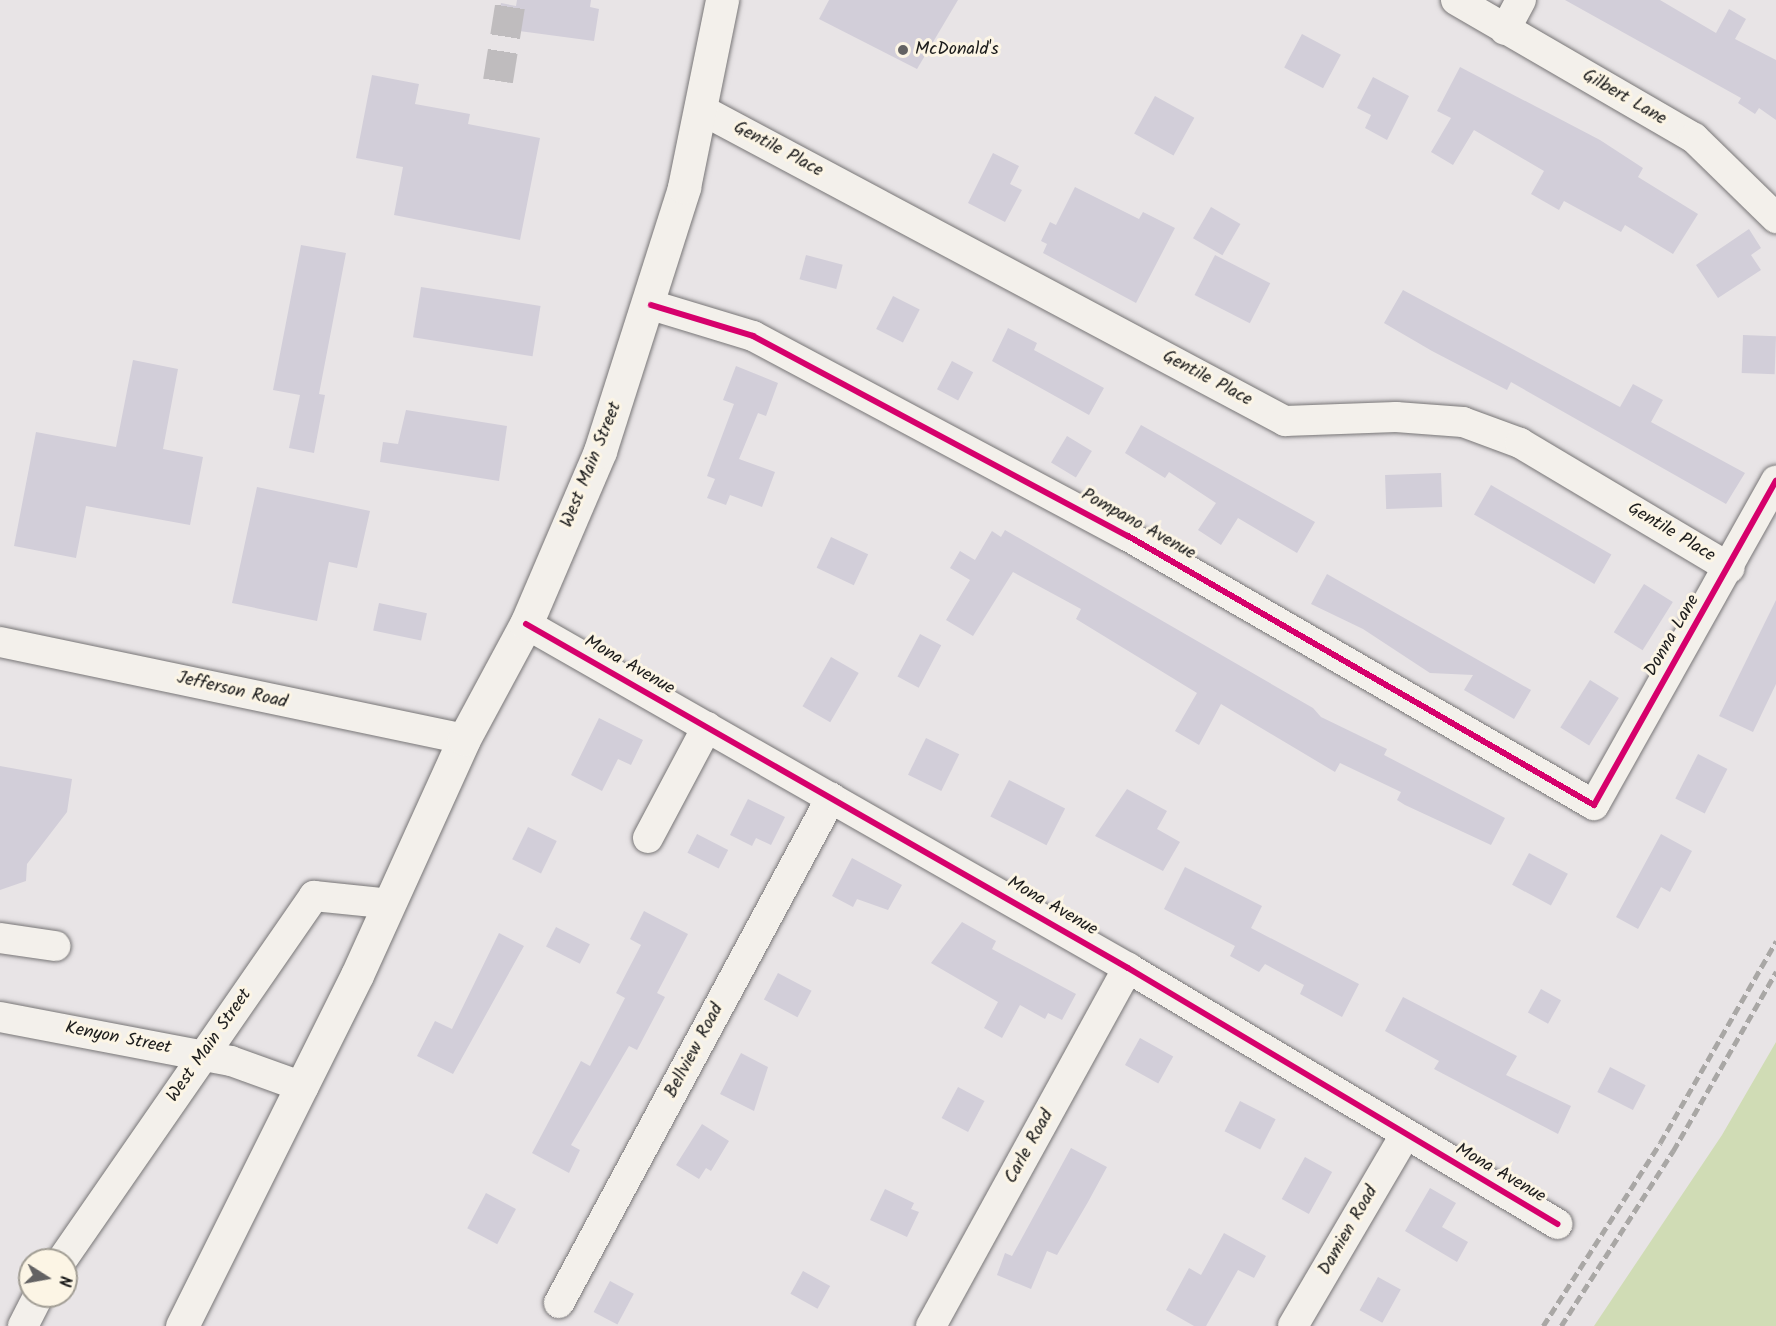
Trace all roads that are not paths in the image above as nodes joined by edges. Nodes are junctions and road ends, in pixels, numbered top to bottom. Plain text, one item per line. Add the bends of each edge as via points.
1 (722, 0) edge
2 (1456, 0) edge
3 (1521, 0) edge
4 (1505, 30) junction
5 (702, 110) junction
6 (1776, 218) edge
7 (651, 305) junction
8 (1776, 481) edge
9 (1730, 568) junction
10 (526, 624) junction
11 (0, 642) edge
12 (707, 727) junction
13 (464, 739) junction
14 (831, 798) junction
15 (1594, 805) joint
16 (648, 838) dead end
17 (391, 904) junction
18 (0, 938) edge
19 (55, 946) dead end
20 (1128, 968) junction
21 (0, 1017) edge
22 (202, 1055) junction
23 (303, 1087) junction
24 (1404, 1137) junction
25 (1557, 1224) dead end
26 (70, 1248) edge
27 (559, 1303) dead end
28 (32, 1308) edge
29 (23, 1326) edge
30 (182, 1326) edge
31 (931, 1326) edge
32 (1293, 1326) edge

1 - 5 main road, West Main Street
2 - 4 street, Gilbert Lane
3 - 4 street
4 - 6 street, Gilbert Lane via 1694,138
5 - 7 main road, West Main Street
5 - 9 street, Gentile Place via 1285,421 1396,417 1463,422 1520,443
7 - 10 main road, West Main Street via 600,451
7 - 15 street, Pompano Avenue via 753,336 1128,536
8 - 9 street, Donna Lane
9 - 15 street, Donna Lane
10 - 12 street, Mona Avenue
10 - 13 main road, West Main Street
11 - 13 street, Jefferson Road
12 - 14 street, Mona Avenue
12 - 16 street
13 - 17 main road, West Main Street
14 - 20 street, Mona Avenue
14 - 27 street, Bellview Road
17 - 22 street, West Main Street via 314,896
17 - 23 main road, West Main Street
18 - 19 street
20 - 24 street, Mona Avenue
20 - 31 street, Carle Road
21 - 22 street, Kenyon Street
22 - 23 street, Kenyon Street
22 - 26 street, West Main Street
23 - 30 main road, West Main Street
24 - 25 street, Mona Avenue
24 - 32 street, Damien Road
28 - 29 street

